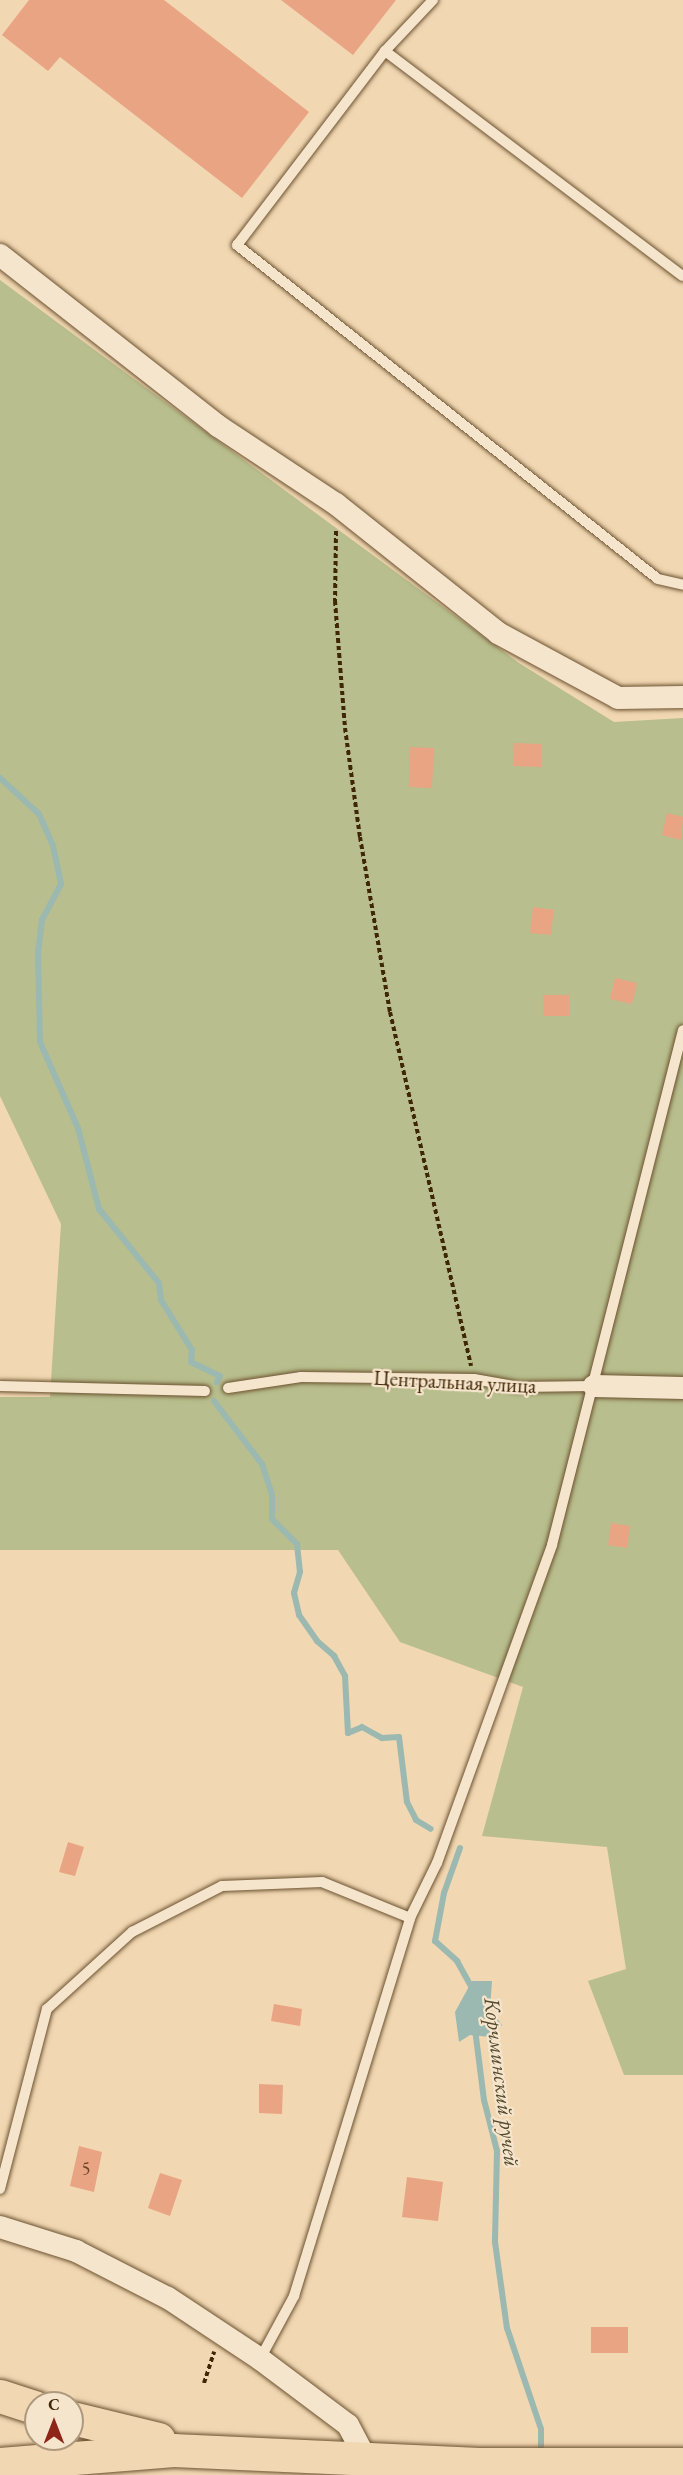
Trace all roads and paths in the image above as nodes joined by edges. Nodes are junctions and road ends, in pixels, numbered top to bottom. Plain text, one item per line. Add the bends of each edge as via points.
1 (433, 0) edge
2 (386, 51) junction
3 (0, 255) edge
4 (683, 276) edge
5 (336, 504) junction
6 (683, 585) edge
7 (683, 697) edge
8 (683, 1030) edge
9 (474, 1379) junction
10 (0, 1386) edge
11 (594, 1386) junction
12 (228, 1388) dead end
13 (683, 1388) edge
14 (205, 1391) dead end
15 (410, 1918) junction
16 (0, 2189) edge
17 (0, 2227) edge
18 (220, 2332) junction
19 (261, 2358) junction
20 (204, 2382) dead end
21 (0, 2396) edge
22 (24, 2404) edge
23 (84, 2421) edge
24 (227, 2451) junction
25 (366, 2459) junction
26 (0, 2464) edge
27 (683, 2464) edge

1 - 2 lane
2 - 4 lane
2 - 6 lane via 237,245 658,579
3 - 5 street via 218,426
5 - 7 street via 498,633 618,698
5 - 9 path via 335,601 345,728 360,837 390,1012
8 - 11 lane
9 - 11 lane, Центральная улица via 519,1387
9 - 12 lane, Центральная улица via 301,1377
10 - 14 lane
11 - 13 street, Центральная улица
11 - 15 lane via 552,1545 437,1863
15 - 16 lane via 322,1881 222,1886 132,1932 47,2009
15 - 19 lane via 294,2296
17 - 18 street via 76,2251 168,2298
18 - 19 street
18 - 20 path
19 - 25 street via 348,2425
21 - 22 main road
23 - 24 main road
24 - 25 main road
24 - 26 main road via 120,2452
25 - 27 main road

